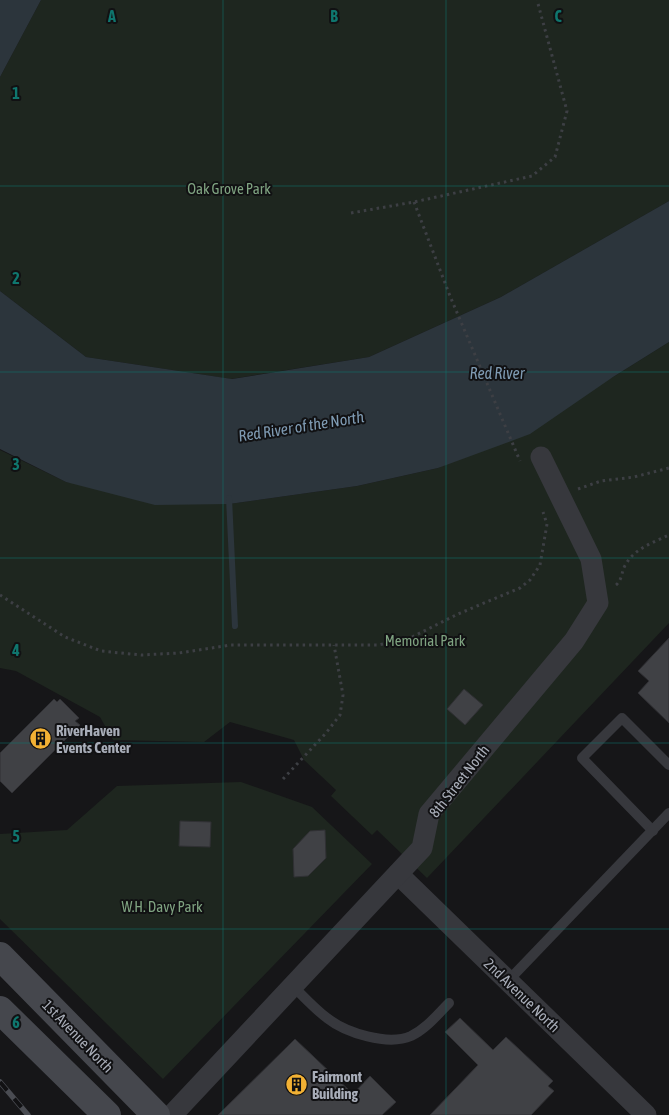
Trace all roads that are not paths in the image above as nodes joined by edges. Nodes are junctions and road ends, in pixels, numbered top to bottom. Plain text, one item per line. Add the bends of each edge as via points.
1 (541, 457) dead end
2 (669, 765) edge
3 (669, 814) edge
4 (652, 831) junction
5 (398, 874) junction
6 (0, 956) edge
7 (508, 981) junction
8 (293, 986) junction
9 (448, 1003) dead end
10 (4, 1015) edge
11 (108, 1115) edge
12 (156, 1115) edge
13 (172, 1115) edge
14 (646, 1115) edge

1 - 5 street, 8th Street North via 591,559 598,603 574,641 429,814 422,848
2 - 4 lane via 622,718 582,758
3 - 4 lane
4 - 7 lane
5 - 7 street, 2nd Avenue North
5 - 8 street, 8th Street North
6 - 12 main road, 1st Avenue North
7 - 14 street, 2nd Avenue North
8 - 9 lane via 328,1019 357,1034 386,1040 410,1036 431,1022
8 - 13 street, 8th Street North
10 - 11 main road

